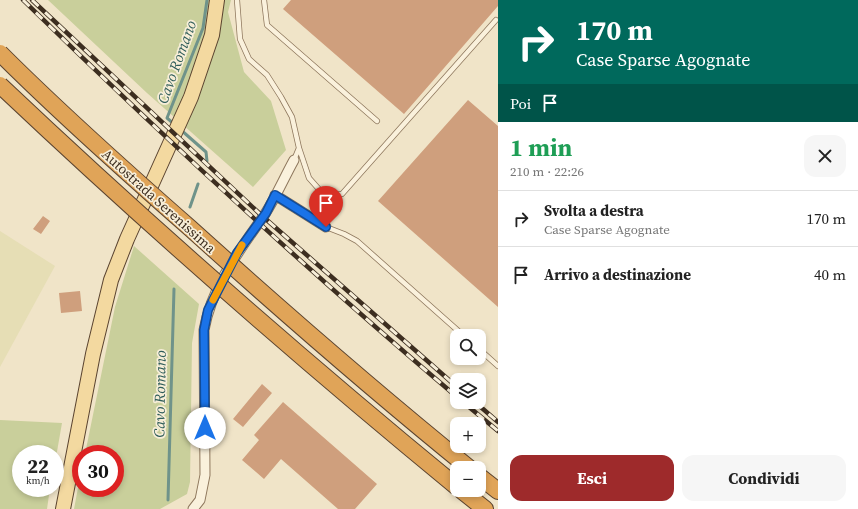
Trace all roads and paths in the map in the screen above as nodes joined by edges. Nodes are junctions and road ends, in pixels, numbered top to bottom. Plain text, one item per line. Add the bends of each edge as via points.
1 (217, 0) edge
2 (237, 0) edge
3 (264, 0) edge
4 (496, 20) dead end
5 (0, 54) edge
6 (0, 84) edge
7 (377, 121) dead end
8 (299, 148) junction
9 (294, 160) joint
10 (275, 195) junction
11 (326, 227) joint
12 (456, 329) edge
13 (486, 355) edge
14 (498, 366) edge
15 (460, 461) edge
16 (450, 481) edge
17 (486, 482) edge
18 (498, 491) edge
19 (469, 497) edge
20 (63, 509) edge
21 (193, 509) edge
22 (484, 509) edge

1 - 20 main road via 212,36 203,64 178,128 111,280 93,354
2 - 8 lane via 240,39 249,58 267,75 285,103 292,117
3 - 7 lane via 267,25
4 - 8 lane via 342,194 325,196 309,178
5 - 15 highway, Autostrada Serenissima, bridge via 128,174 255,287
6 - 16 highway, Autostrada Serenissima, bridge via 245,309
8 - 9 lane
9 - 10 street
10 - 11 street
10 - 21 street via 266,213 237,253 208,310 204,330 205,474 200,500
11 - 12 lane via 357,241
13 - 14 lane
17 - 18 highway
19 - 22 highway

